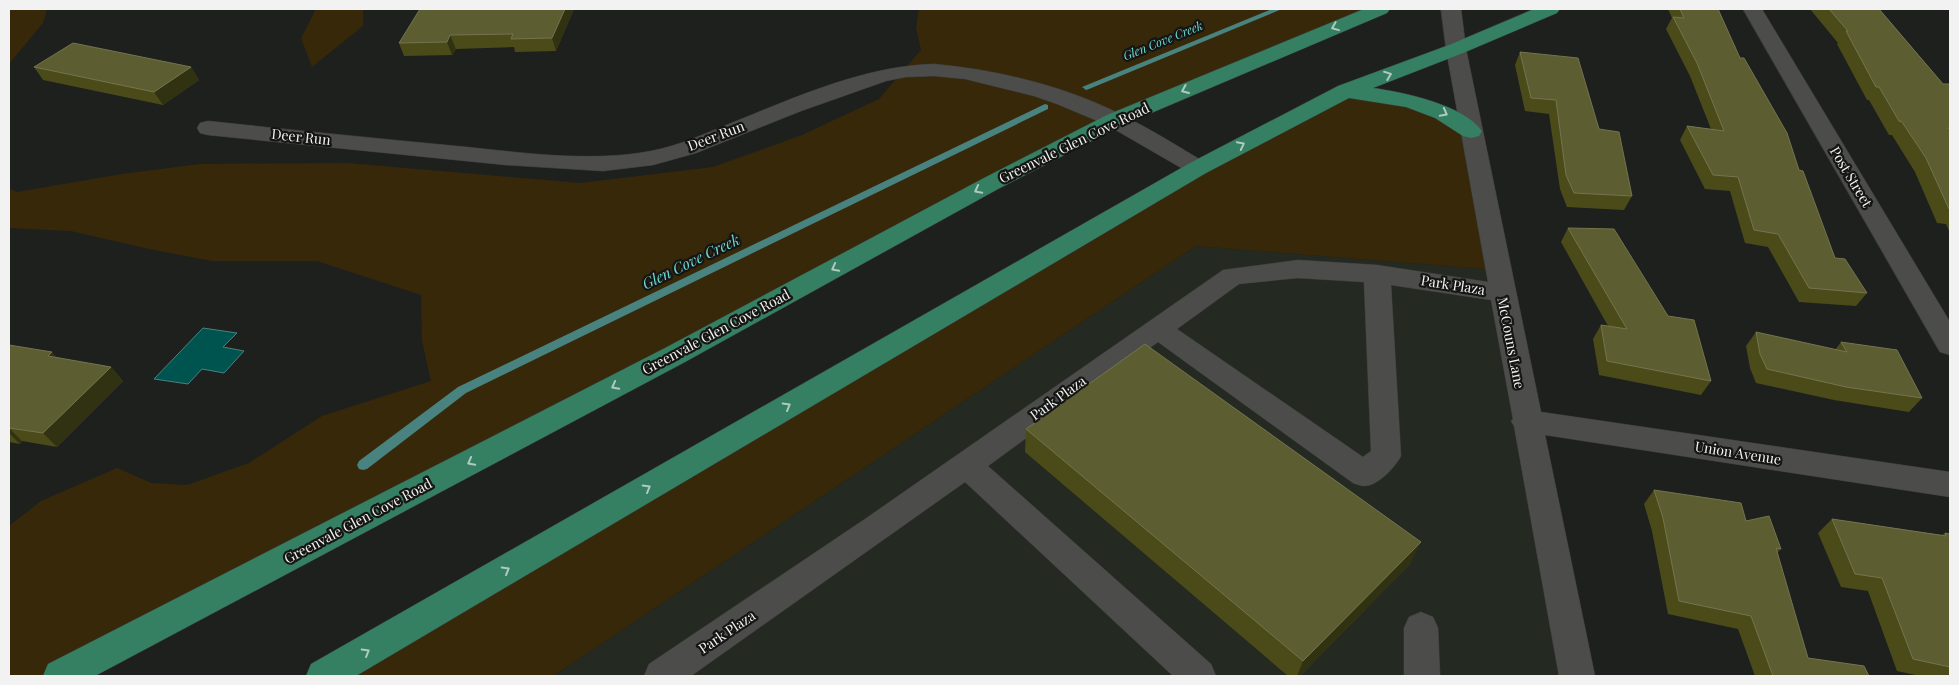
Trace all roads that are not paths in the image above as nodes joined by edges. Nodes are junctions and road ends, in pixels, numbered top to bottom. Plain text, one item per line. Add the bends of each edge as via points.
1 (1380, 9) edge
2 (1451, 9) edge
3 (1550, 9) edge
4 (1752, 9) edge
5 (1456, 49) junction
6 (1346, 91) junction
7 (1115, 120) junction
8 (208, 128) dead end
9 (1471, 131) junction
10 (1198, 168) junction
11 (1377, 274) junction
12 (1502, 293) junction
13 (1157, 328) junction
14 (1950, 345) edge
15 (1526, 421) junction
16 (966, 464) junction
17 (1950, 485) edge
18 (1421, 628) dead end
19 (1184, 672) edge
20 (61, 676) edge
21 (324, 676) edge
22 (662, 676) edge
23 (1422, 676) edge
24 (1577, 676) edge

1 -> 7 main road, Greenvale Glen Cove Road
2 - 5 street, McCouns Lane
3 - 5 main road
4 - 14 street, Post Street
6 -> 5 main road
5 - 9 street, McCouns Lane
6 -> 9 main road via 1422,104 1441,111
10 -> 6 main road
7 - 8 street, Deer Run via 1041,91 965,73 934,70 881,76 793,106 688,148 653,158 603,164 506,158
7 - 10 street, Deer Run
7 -> 20 main road, Greenvale Glen Cove Road
9 - 12 street, McCouns Lane
21 -> 10 main road
11 - 12 street, Park Plaza
11 - 13 street, Park Plaza via 1298,268 1232,276
11 - 13 street via 1386,456 1364,474
12 - 15 street, McCouns Lane
13 - 16 street, Park Plaza
15 - 17 street, Union Avenue
15 - 24 street, McCouns Lane
16 - 19 street
16 - 22 street, Park Plaza
18 - 23 street

